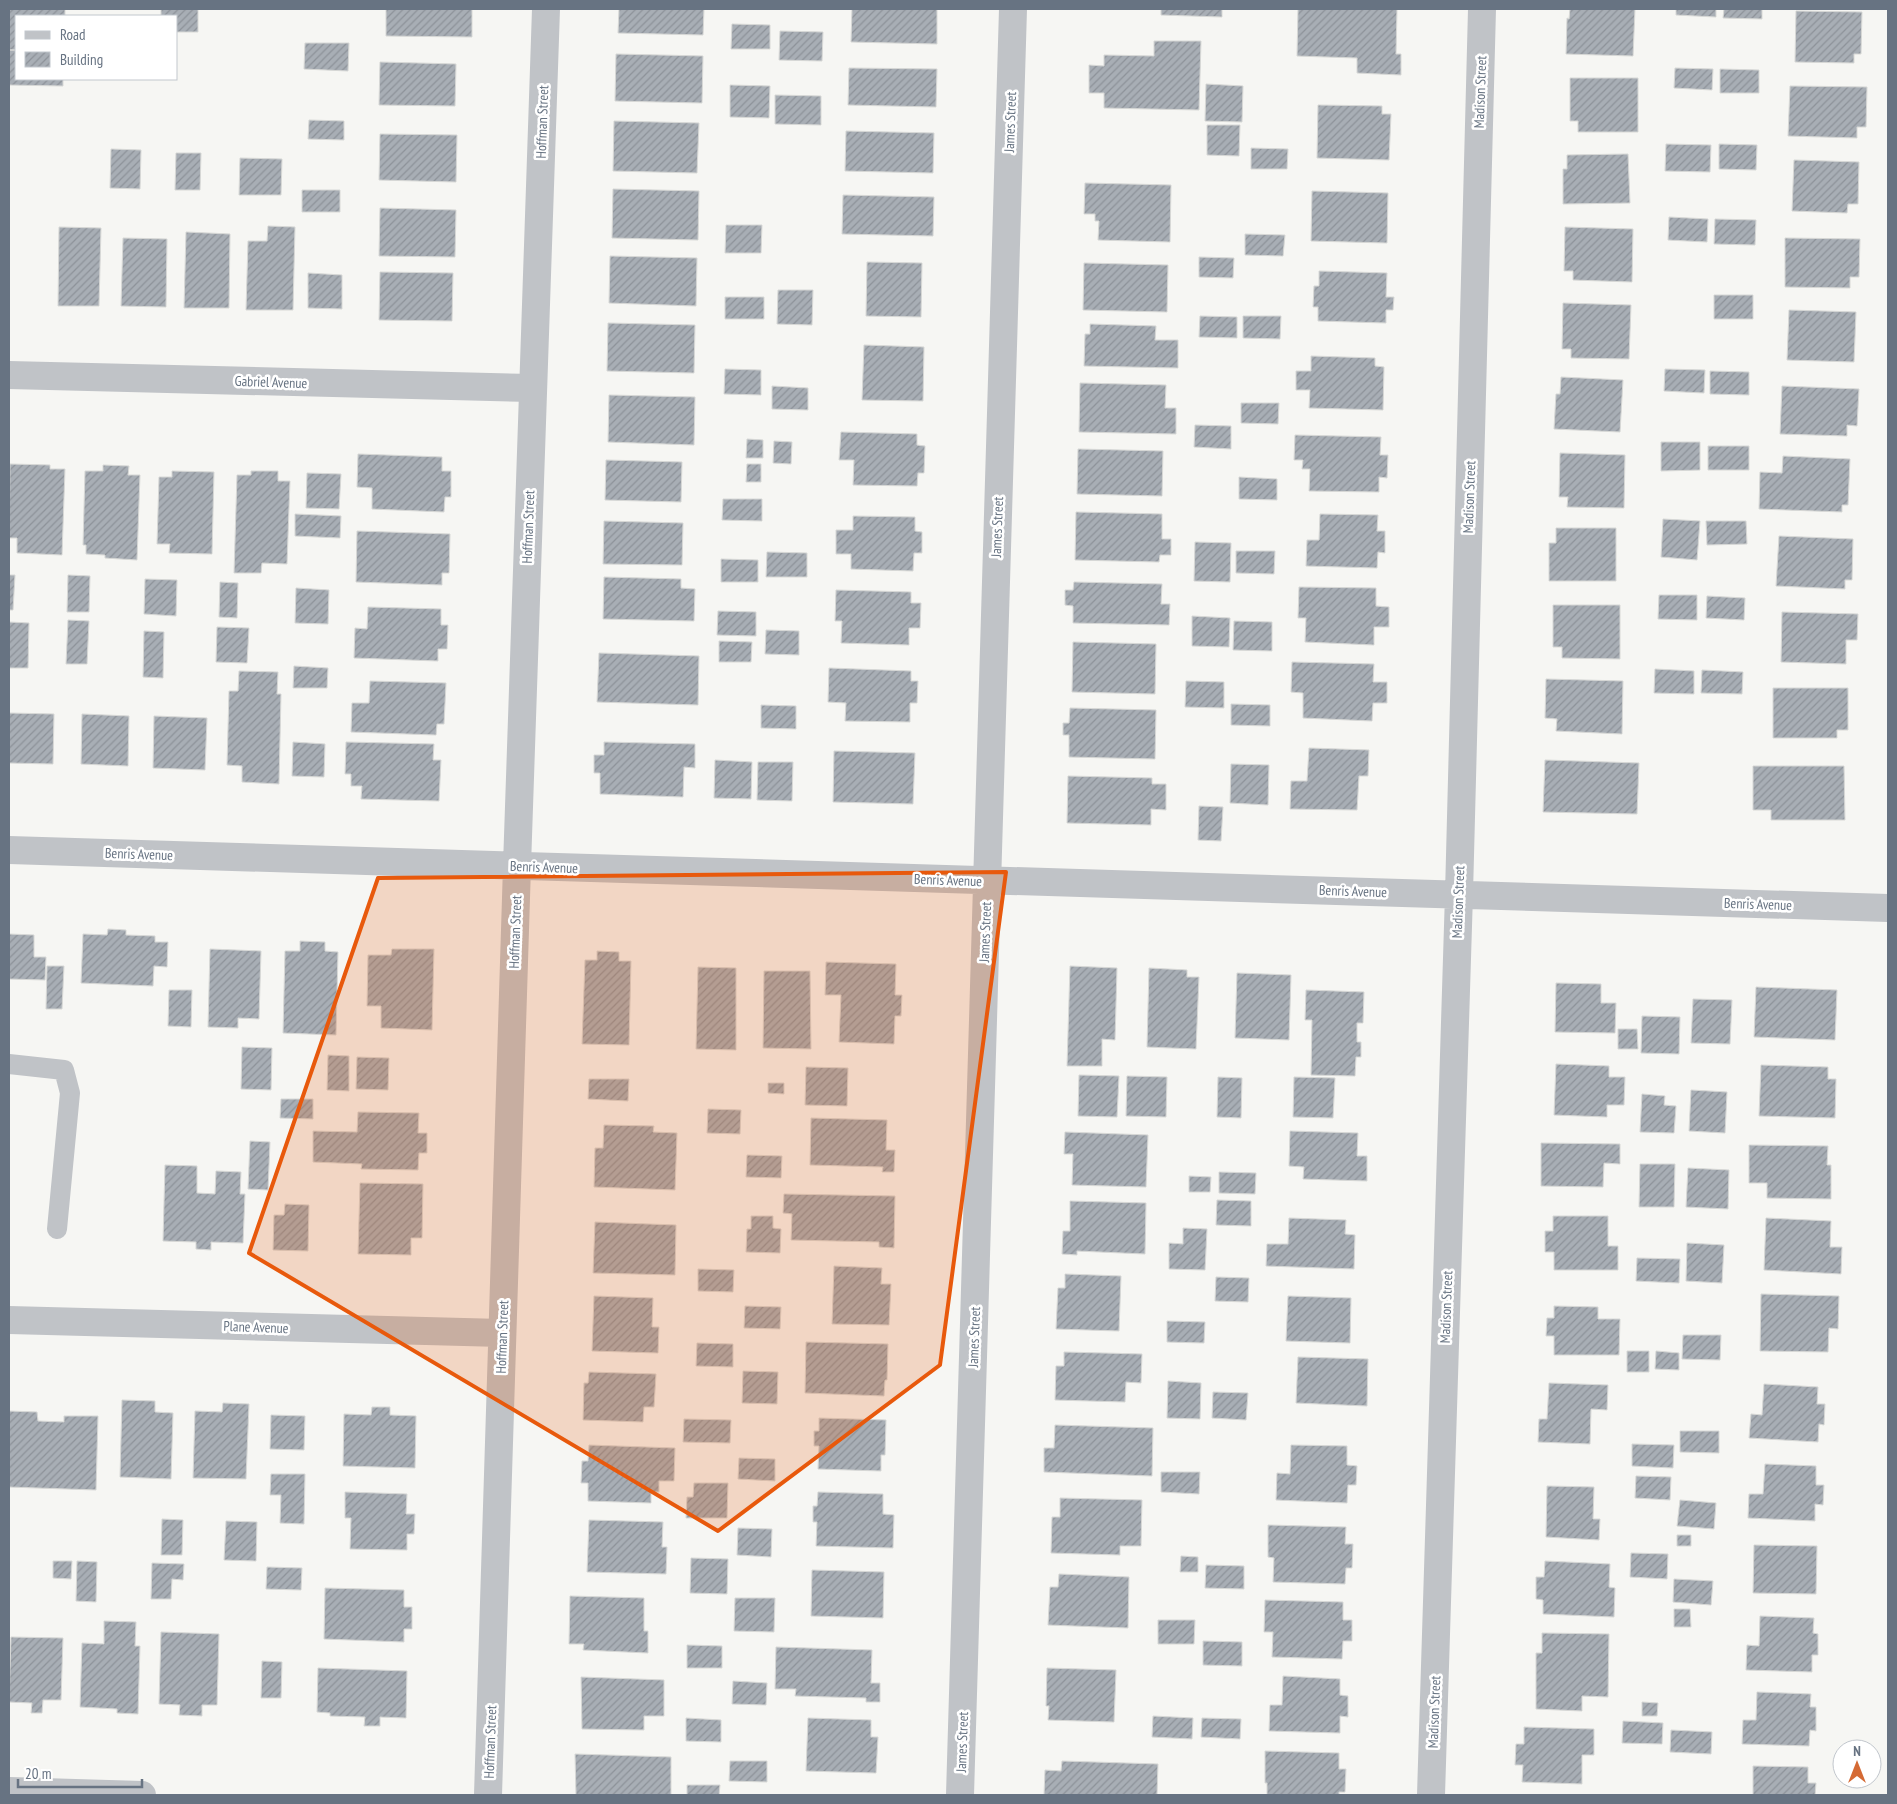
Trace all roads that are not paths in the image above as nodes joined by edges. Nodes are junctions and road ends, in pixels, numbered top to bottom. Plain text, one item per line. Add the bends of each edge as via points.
1 (546, 9) edge
2 (1013, 9) edge
3 (1482, 9) edge
4 (9, 375) edge
5 (532, 388) junction
6 (9, 850) edge
7 (517, 866) junction
8 (987, 881) junction
9 (1459, 894) junction
10 (1888, 908) edge
11 (9, 1064) edge
12 (57, 1229) dead end
13 (9, 1320) edge
14 (502, 1333) junction
15 (9, 1791) edge
16 (142, 1795) edge
17 (488, 1795) edge
18 (960, 1795) edge
19 (1431, 1795) edge

1 - 5 street, Hoffman Street
2 - 8 street, James Street
3 - 9 street, Madison Street
4 - 5 street, Gabriel Avenue
5 - 7 street, Hoffman Street
6 - 7 street, Benris Avenue
7 - 8 street, Benris Avenue
7 - 14 street, Hoffman Street
8 - 9 street, Benris Avenue
8 - 18 street, James Street
9 - 10 street, Benris Avenue
9 - 19 street, Madison Street
11 - 12 lane via 64,1070 70,1093
13 - 14 street, Plane Avenue
14 - 17 street, Hoffman Street
15 - 16 street

